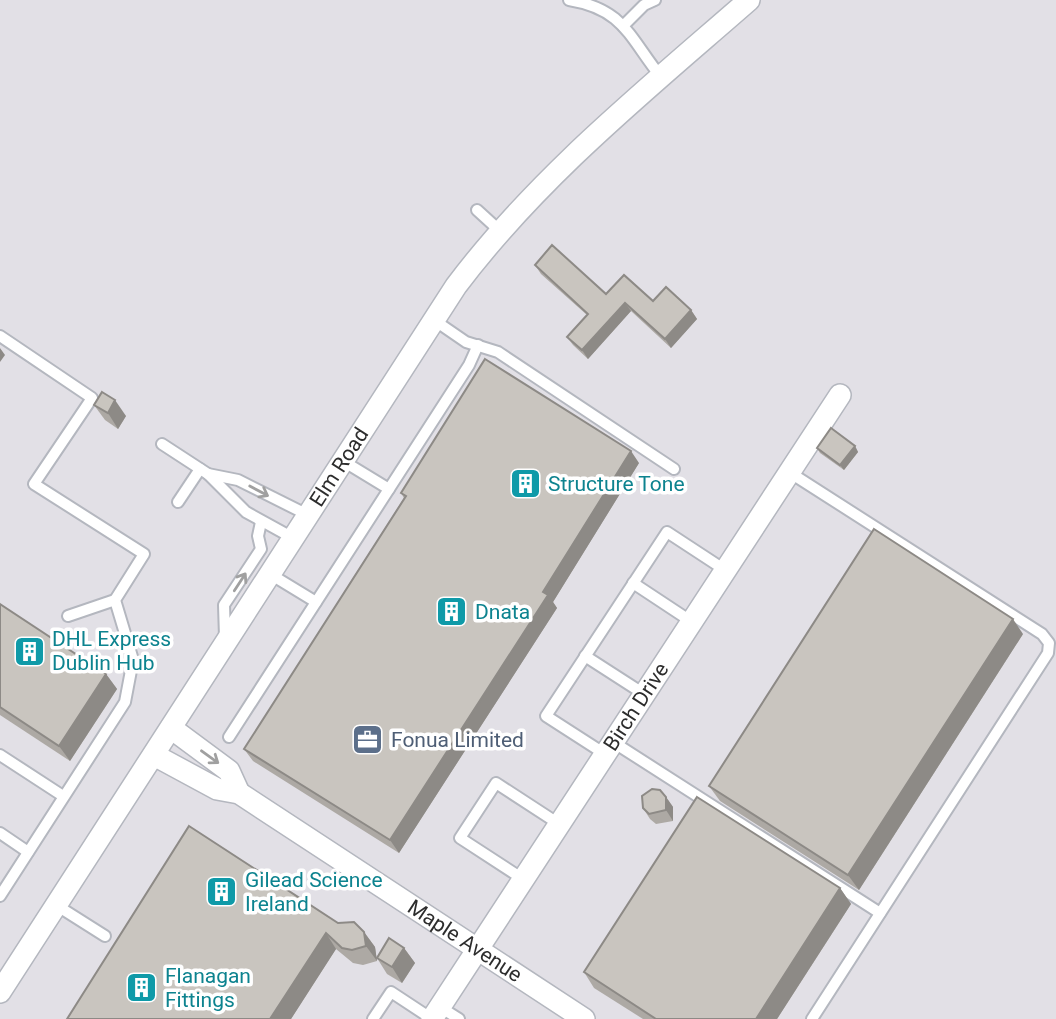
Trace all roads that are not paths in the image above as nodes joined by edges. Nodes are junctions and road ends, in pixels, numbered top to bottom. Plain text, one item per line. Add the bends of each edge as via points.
1 (569, 0) edge
2 (655, 0) edge
3 (749, 0) edge
4 (623, 26) junction
5 (661, 77) junction
6 (477, 210) dead end
7 (500, 231) junction
8 (434, 320) junction
9 (0, 336) edge
10 (478, 345) junction
11 (840, 395) dead end
12 (162, 444) dead end
13 (343, 461) junction
14 (674, 469) dead end
15 (204, 471) junction
16 (789, 472) junction
17 (389, 489) junction
18 (178, 502) dead end
19 (308, 515) junction
20 (261, 522) junction
21 (293, 538) junction
22 (725, 570) junction
23 (270, 574) junction
24 (633, 583) junction
25 (115, 600) junction
26 (316, 602) junction
27 (68, 616) dead end
28 (692, 622) junction
29 (225, 644) junction
30 (585, 656) junction
31 (644, 694) junction
32 (170, 728) junction
33 (229, 737) dead end
34 (609, 748) junction
35 (0, 755) edge
36 (153, 755) junction
37 (240, 793) junction
38 (63, 796) junction
39 (559, 824) junction
40 (0, 834) edge
41 (28, 852) junction
42 (523, 879) junction
43 (0, 896) edge
44 (56, 905) junction
45 (880, 913) junction
46 (105, 936) dead end
47 (476, 951) junction
48 (0, 992) edge
49 (434, 1015) edge
50 (373, 1019) edge
51 (459, 1019) edge
52 (584, 1019) edge
53 (812, 1019) edge

1 - 4 lane via 595,5
2 - 4 lane
3 - 5 street, Elm Road
4 - 5 lane
5 - 7 street, Elm Road via 545,183
6 - 7 lane
7 - 8 street, Elm Road
8 - 10 lane
8 - 13 street, Elm Road
9 - 25 lane via 92,398 34,484 144,554
10 - 14 lane via 498,352
10 - 17 lane
11 - 16 street, Birch Drive
12 - 15 lane
13 - 17 lane
13 - 19 street, Elm Road
15 - 18 lane
15 -> 19 lane via 238,480
15 - 20 lane
16 - 22 street, Birch Drive
16 - 45 lane via 1042,634 1049,643 1048,653
17 - 26 lane
19 - 21 street, Elm Road
20 - 21 lane
29 -> 20 lane via 224,605 261,549
21 - 23 street, Elm Road
22 - 24 lane via 667,532
22 - 28 street, Birch Drive
23 - 26 lane
23 - 29 street, Elm Road
24 - 28 lane
24 - 30 lane
25 - 27 lane
25 - 38 lane via 133,660 125,702
26 - 33 lane
28 - 31 street, Birch Drive
29 - 32 street, Elm Road
30 - 31 lane
30 - 34 lane via 546,716
31 - 34 street, Birch Drive
32 - 36 street, Elm Road
32 -> 37 street, Maple Avenue via 229,771
34 - 39 street, Birch Drive
34 - 45 lane
35 - 38 lane
36 - 37 street, Maple Avenue via 217,789
36 - 44 street, Elm Road
37 - 47 street, Maple Avenue
38 - 41 lane
39 - 42 street, Birch Drive
39 - 42 lane via 496,783 481,805 460,838
40 - 41 lane
41 - 43 lane
42 - 47 street, Birch Drive
44 - 46 lane
44 - 48 street, Elm Road
45 - 53 lane
47 - 49 street, Birch Drive
47 - 52 street, Maple Avenue
49 - 50 lane via 391,992
49 - 51 lane

